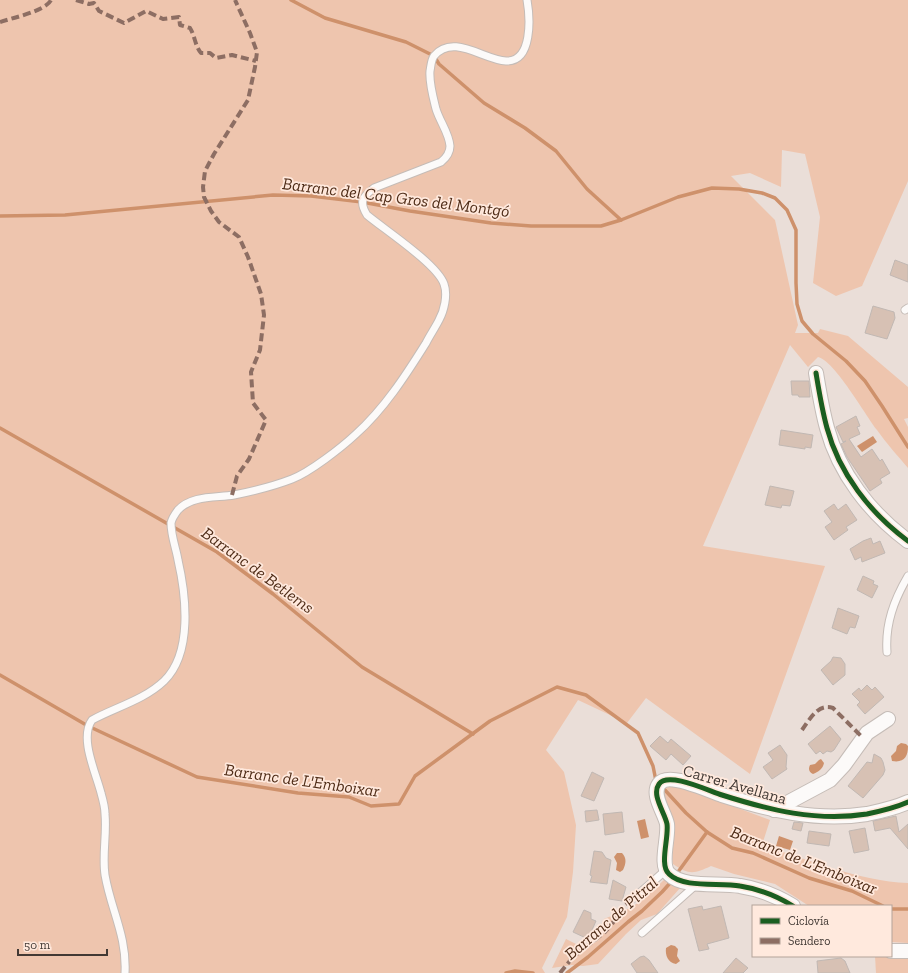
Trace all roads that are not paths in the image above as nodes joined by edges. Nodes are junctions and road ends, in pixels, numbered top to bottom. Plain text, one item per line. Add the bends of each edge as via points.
1 (527, 0) edge
2 (816, 373) dead end
3 (908, 541) edge
4 (908, 576) edge
5 (887, 652) dead end
6 (888, 719) dead end
7 (908, 802) edge
8 (774, 810) junction
9 (666, 870) junction
10 (697, 884) junction
11 (634, 898) dead end
12 (791, 905) edge
13 (642, 933) dead end
14 (892, 950) edge
15 (908, 951) edge
16 (125, 973) edge

1 - 16 lane via 530,31 527,44 517,57 507,61 494,59 474,50 452,46 434,56 429,79 436,110 450,147 447,156 441,162 374,188 367,193 362,202 367,216 427,263 439,275 444,285 446,297 440,319 410,369 384,404 356,434 304,473 293,479 258,489 196,500 180,508 173,518 171,523 184,605 181,652 168,676 157,686 140,698 92,720 87,730 89,751 105,813 104,868 123,938
2 - 3 street via 827,428 847,476 880,517
4 - 5 lane via 898,593 889,619
6 - 8 street via 867,733 830,780
7 - 8 street, Carrer Avellana via 885,810 848,816 818,817
8 - 9 street, Carrer Avellana via 673,779 662,781 657,797 668,831 664,863
9 - 10 street via 673,877
9 - 11 lane
10 - 12 street via 739,885 779,898
10 - 13 lane
14 - 15 street

